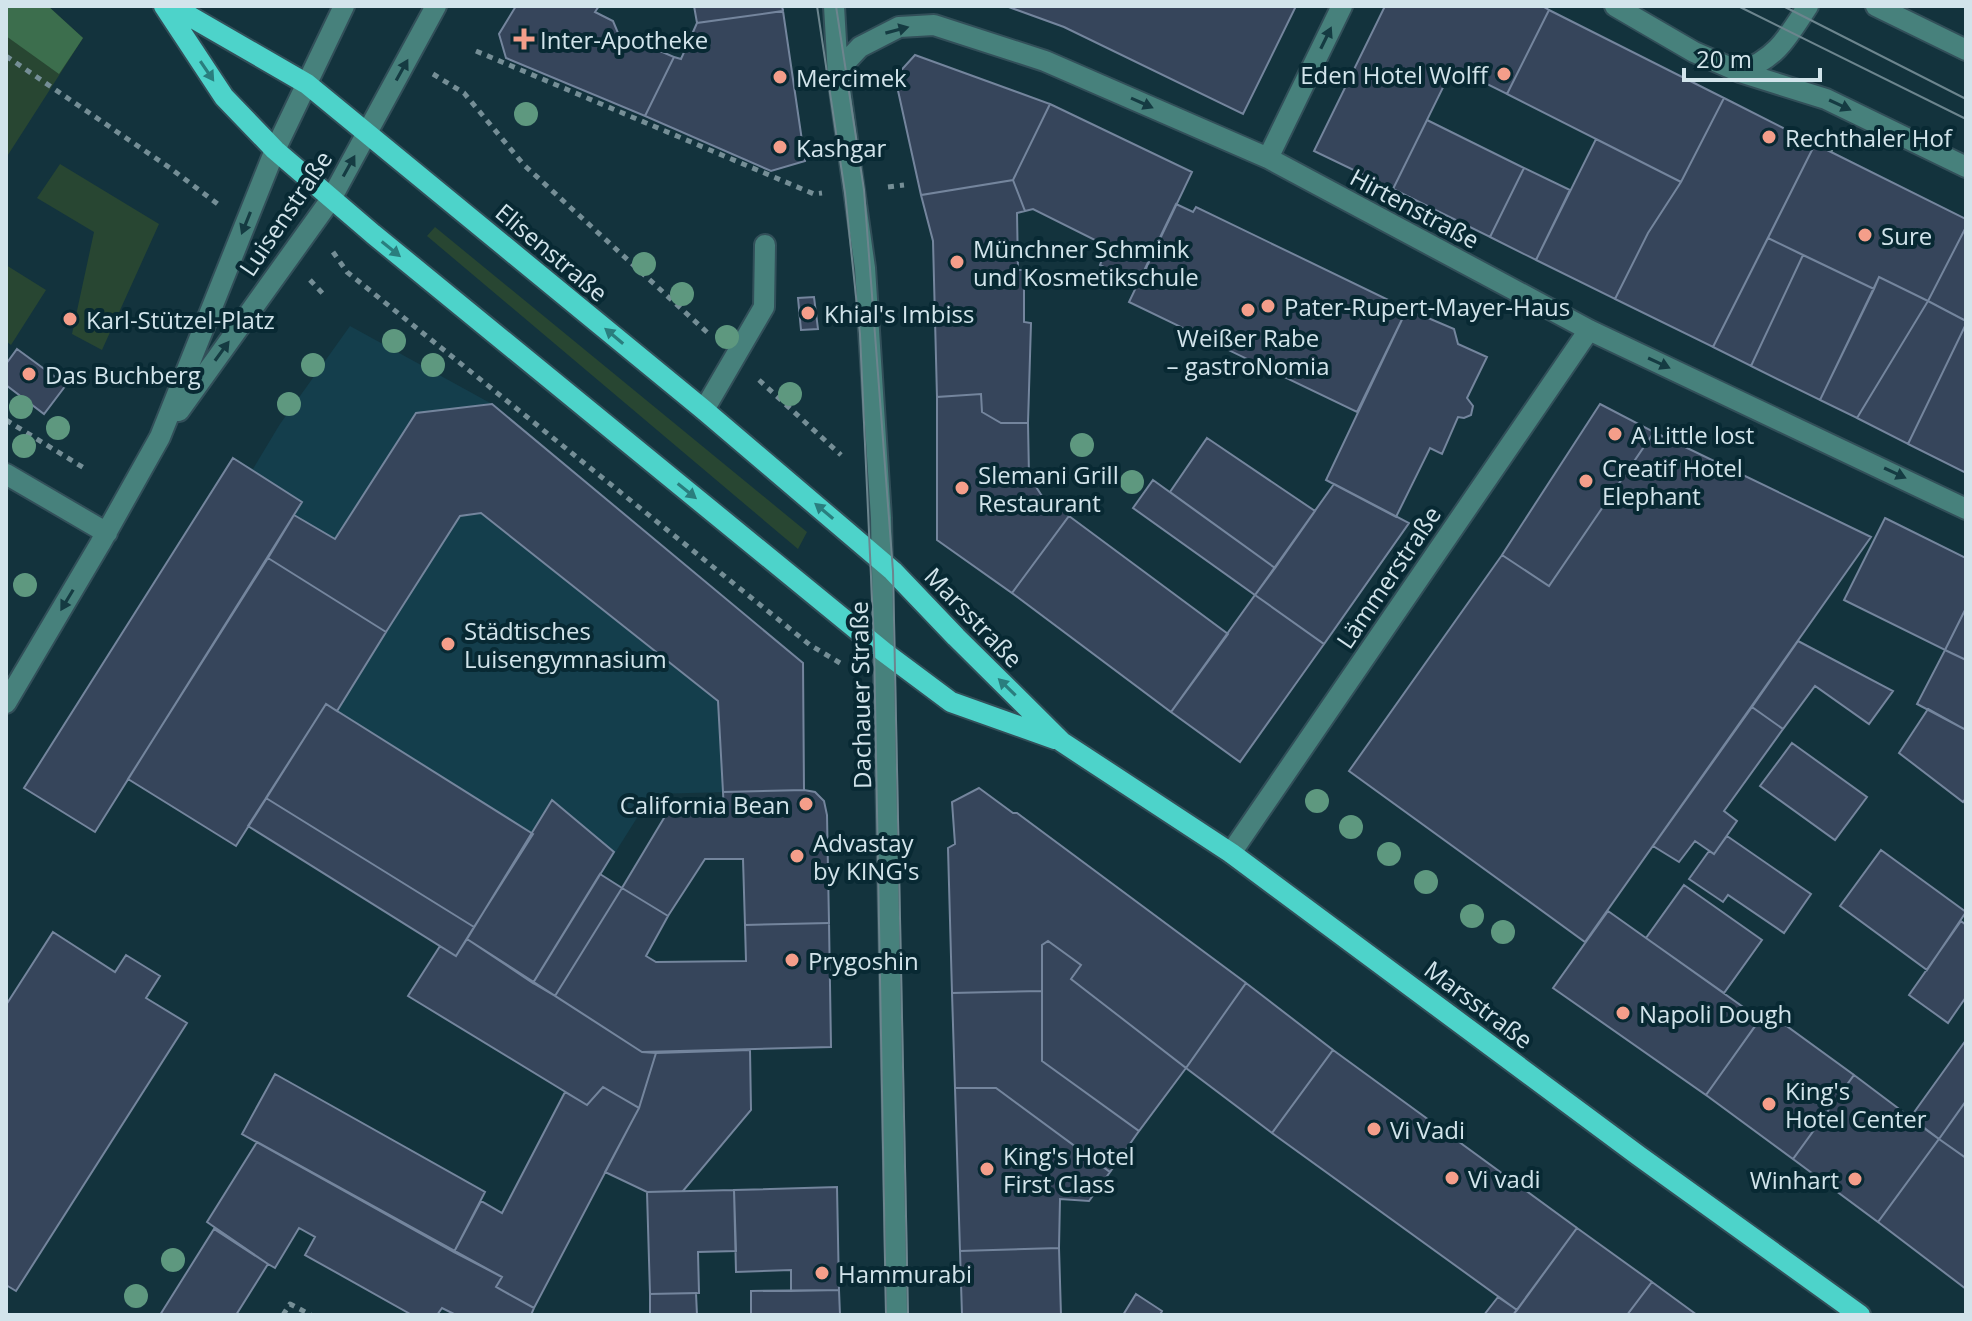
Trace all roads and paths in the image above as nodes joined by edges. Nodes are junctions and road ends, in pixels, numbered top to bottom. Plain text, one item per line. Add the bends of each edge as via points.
1 (164, 6) edge
2 (172, 6) edge
3 (344, 6) edge
4 (436, 6) edge
5 (821, 6) edge
6 (834, 6) edge
7 (1342, 6) edge
8 (1615, 6) edge
9 (1808, 6) edge
10 (1876, 6) edge
11 (1966, 50) edge
12 (476, 51) dead end
13 (6, 56) edge
14 (407, 59) junction
15 (1740, 72) junction
16 (838, 76) junction
17 (307, 84) junction
18 (367, 133) junction
19 (1836, 137) dead end
20 (275, 150) junction
21 (1830, 151) dead end
22 (1268, 158) junction
23 (1966, 167) edge
24 (814, 194) dead end
25 (331, 199) junction
26 (313, 223) junction
27 (245, 225) junction
28 (765, 245) dead end
29 (288, 259) junction
30 (326, 297) dead end
31 (1589, 330) junction
32 (734, 358) junction
33 (704, 410) junction
34 (6, 420) edge
35 (160, 437) junction
36 (841, 455) dead end
37 (84, 468) dead end
38 (6, 474) edge
39 (1966, 509) edge
40 (107, 533) junction
41 (883, 561) junction
42 (884, 652) junction
43 (886, 691) junction
44 (6, 703) edge
45 (1062, 742) junction
46 (1231, 853) junction
47 (283, 1315) edge
48 (311, 1315) edge
49 (897, 1315) edge
50 (1860, 1315) edge

1 -> 20 main road via 224,97
2 - 17 main road, Elisenstraße
3 - 17 street, Luisenstraße
4 - 14 street, Luisenstraße
5 - 16 street, Dachauer Straße
6 - 16 street, Dachauer Straße
22 -> 7 street
8 - 15 street
9 - 15 street via 1781,47
10 - 11 street
12 - 24 path
13 - 27 path
18 -> 14 street, Luisenstraße
14 - 32 path via 464,93 524,165
15 -> 23 street via 1826,99
16 -> 22 street, Hirtenstraße via 860,47 877,36 899,27 934,25 1045,61
16 - 41 street, Dachauer Straße via 865,268
17 - 18 main road, Elisenstraße
17 - 20 street, Luisenstraße
25 -> 18 street, Luisenstraße
33 -> 18 main road, Elisenstraße
19 - 21 path
20 - 25 main road
20 -> 27 street, Luisenstraße
22 - 31 street, Hirtenstraße
25 - 26 street, Luisenstraße
25 -> 42 main road
26 - 29 street, Luisenstraße
26 - 43 path via 347,272 810,645
27 - 35 street, Luisenstraße
28 - 32 street via 764,307
29 - 30 path
35 -> 29 street, Luisenstraße
31 -> 39 street, Hirtenstraße
31 - 46 street, Lämmerstraße
32 - 33 street
32 - 36 path
41 -> 33 main road, Elisenstraße
34 - 37 path
35 - 40 street, Luisenstraße
38 - 40 street
40 -> 44 street, Luisenstraße
41 - 42 street, Dachauer Straße
45 -> 41 main road, Marsstraße
42 - 43 street, Dachauer Straße
42 - 45 main road, Marsstraße via 951,702
43 - 49 street, Dachauer Straße
45 - 46 main road, Marsstraße
46 - 50 main road, Marsstraße
47 - 48 path via 290,1304

